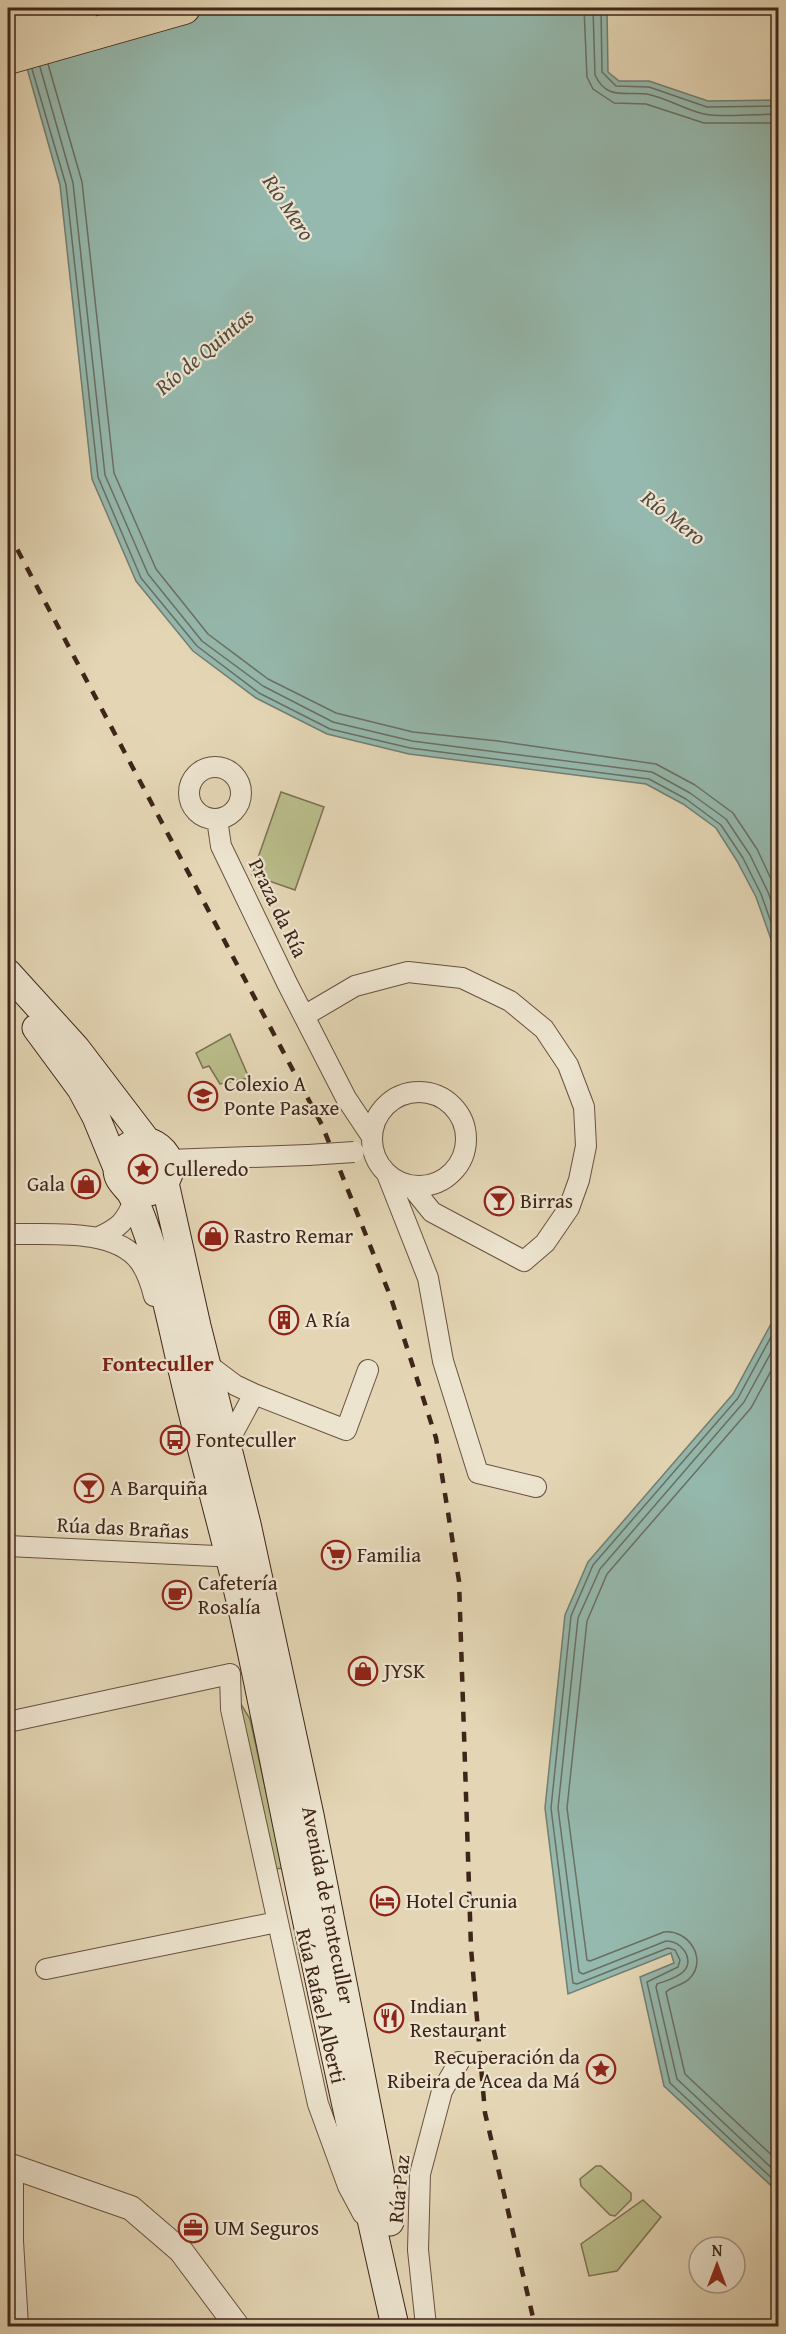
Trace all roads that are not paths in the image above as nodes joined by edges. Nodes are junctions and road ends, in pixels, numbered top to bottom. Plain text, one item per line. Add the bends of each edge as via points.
1 (82, 8) edge
2 (184, 8) edge
3 (8, 51) edge
4 (217, 819) dead end
5 (8, 973) edge
6 (8, 996) edge
7 (304, 1016) junction
8 (147, 1142) junction
9 (367, 1146) junction
10 (167, 1171) junction
11 (387, 1174) junction
12 (126, 1186) junction
13 (411, 1186) junction
14 (8, 1234) edge
15 (99, 1237) junction
16 (207, 1364) junction
17 (368, 1370) dead end
18 (186, 1388) junction
19 (254, 1394) junction
20 (226, 1446) junction
21 (236, 1485) junction
22 (536, 1487) dead end
23 (8, 1546) edge
24 (232, 1558) junction
25 (249, 1668) junction
26 (8, 1722) edge
27 (310, 1815) junction
28 (277, 1922) junction
29 (335, 1939) junction
30 (46, 1969) dead end
31 (459, 2062) dead end
32 (318, 2104) junction
33 (346, 2105) junction
34 (10, 2166) edge
35 (374, 2232) junction
36 (18, 2326) edge
37 (237, 2326) edge
38 (395, 2326) edge
39 (409, 2326) edge
40 (426, 2326) edge

1 - 3 highway
2 - 3 highway
4 - 7 street, Praza da Ría via 221,846
5 - 8 main road via 76,1048
6 - 12 main road, Avenida de Fonteculler via 77,1082
7 - 9 street, Praza da Ría
7 - 13 street via 355,986 408,972 462,978 510,1000 544,1029 568,1065 584,1107 586,1146 579,1180 559,1224 524,1261 432,1212
8 - 10 main road via 160,1147
8 - 12 main road via 135,1142 119,1157
9 - 10 street, bridge
9 - 11 street, Praza da Ría
9 - 13 street via 382,1109 394,1098 422,1091 449,1102 465,1127 465,1153 448,1176 436,1183
10 - 12 main road via 159,1189 148,1194
10 - 16 main road, Avenida de Fonteculler
11 - 13 street
11 - 22 street, Praza da Ría via 428,1278 443,1361 478,1473
12 - 15 street via 127,1217 118,1228
12 - 18 main road, Avenida de Fonteculler via 147,1234
14 - 15 street
15 - 18 street via 139,1260
16 - 19 street
16 - 20 main road, Avenida de Fonteculler
17 - 19 street via 346,1430
18 - 24 main road, Avenida de Fonteculler
19 - 20 street
20 - 21 main road, Avenida de Fonteculler
21 - 24 street, Avenida de Fonteculler
21 - 27 main road, Avenida de Fonteculler
23 - 24 street, Rúa das Brañas
24 - 25 street, Avenida de Fonteculler
24 - 25 main road, Avenida de Fonteculler
25 - 26 street
25 - 27 street via 294,1795
25 - 28 street, Rúa Rafael Alberti via 231,1709
25 - 33 main road, Avenida de Fonteculler via 268,1731
27 - 29 main road, Avenida de Fonteculler
28 - 30 street, Rúa Rafael Alberti
28 - 32 street, Rúa Rafael Alberti
29 - 33 main road via 349,2079
29 - 39 main road, Avenida de Fonteculler
31 - 40 street, Rúa Paz via 442,2091 420,2174 418,2250
32 - 33 street
32 - 35 street, Rúa Rafael Alberti via 348,2186
33 - 35 main road, Avenida de Fonteculler
34 - 36 street
34 - 37 street via 131,2208 182,2251
35 - 38 main road, Avenida de Fonteculler

